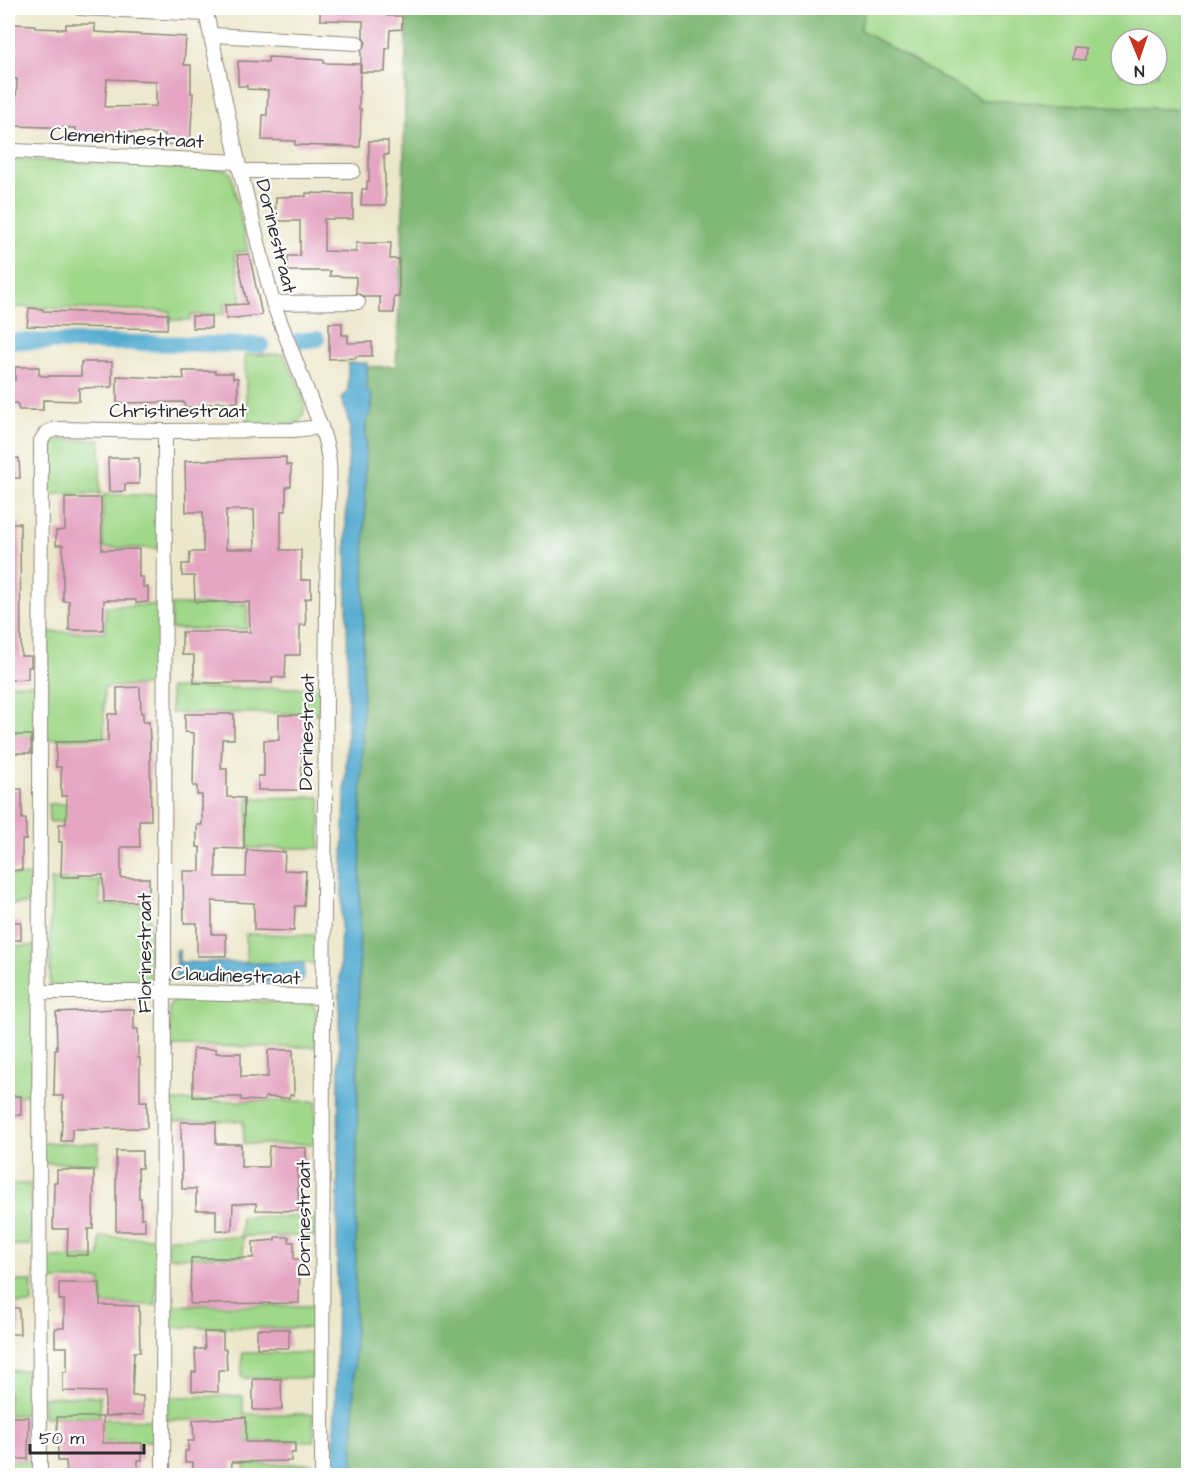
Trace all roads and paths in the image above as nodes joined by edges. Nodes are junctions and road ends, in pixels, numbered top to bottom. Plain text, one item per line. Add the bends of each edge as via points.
1 (80, 8) edge
2 (206, 11) edge
3 (212, 35) junction
4 (357, 43) dead end
5 (15, 151) dead end
6 (239, 166) junction
7 (353, 171) dead end
8 (358, 302) dead end
9 (273, 303) junction
10 (321, 427) junction
11 (165, 431) junction
12 (163, 992) junction
13 (40, 993) junction
14 (323, 997) junction
15 (40, 1476) edge
16 (163, 1476) edge
17 (322, 1476) edge

1 - 2 street
2 - 3 street, Dorinestraat
3 - 4 street
3 - 6 street, Dorinestraat
5 - 6 street, Clementinestraat
6 - 7 street, Clementinestraat
6 - 9 street, Dorinestraat
8 - 9 street
9 - 10 street, Dorinestraat
10 - 11 street, Christinestraat
10 - 14 street, Dorinestraat via 331,465
11 - 12 street, Florinestraat
11 - 13 street, Christinestraat via 55,429 41,441
12 - 13 street, Claudinestraat
12 - 14 street, Claudinestraat
12 - 16 street, Florinestraat
13 - 15 street
14 - 17 street, Dorinestraat

